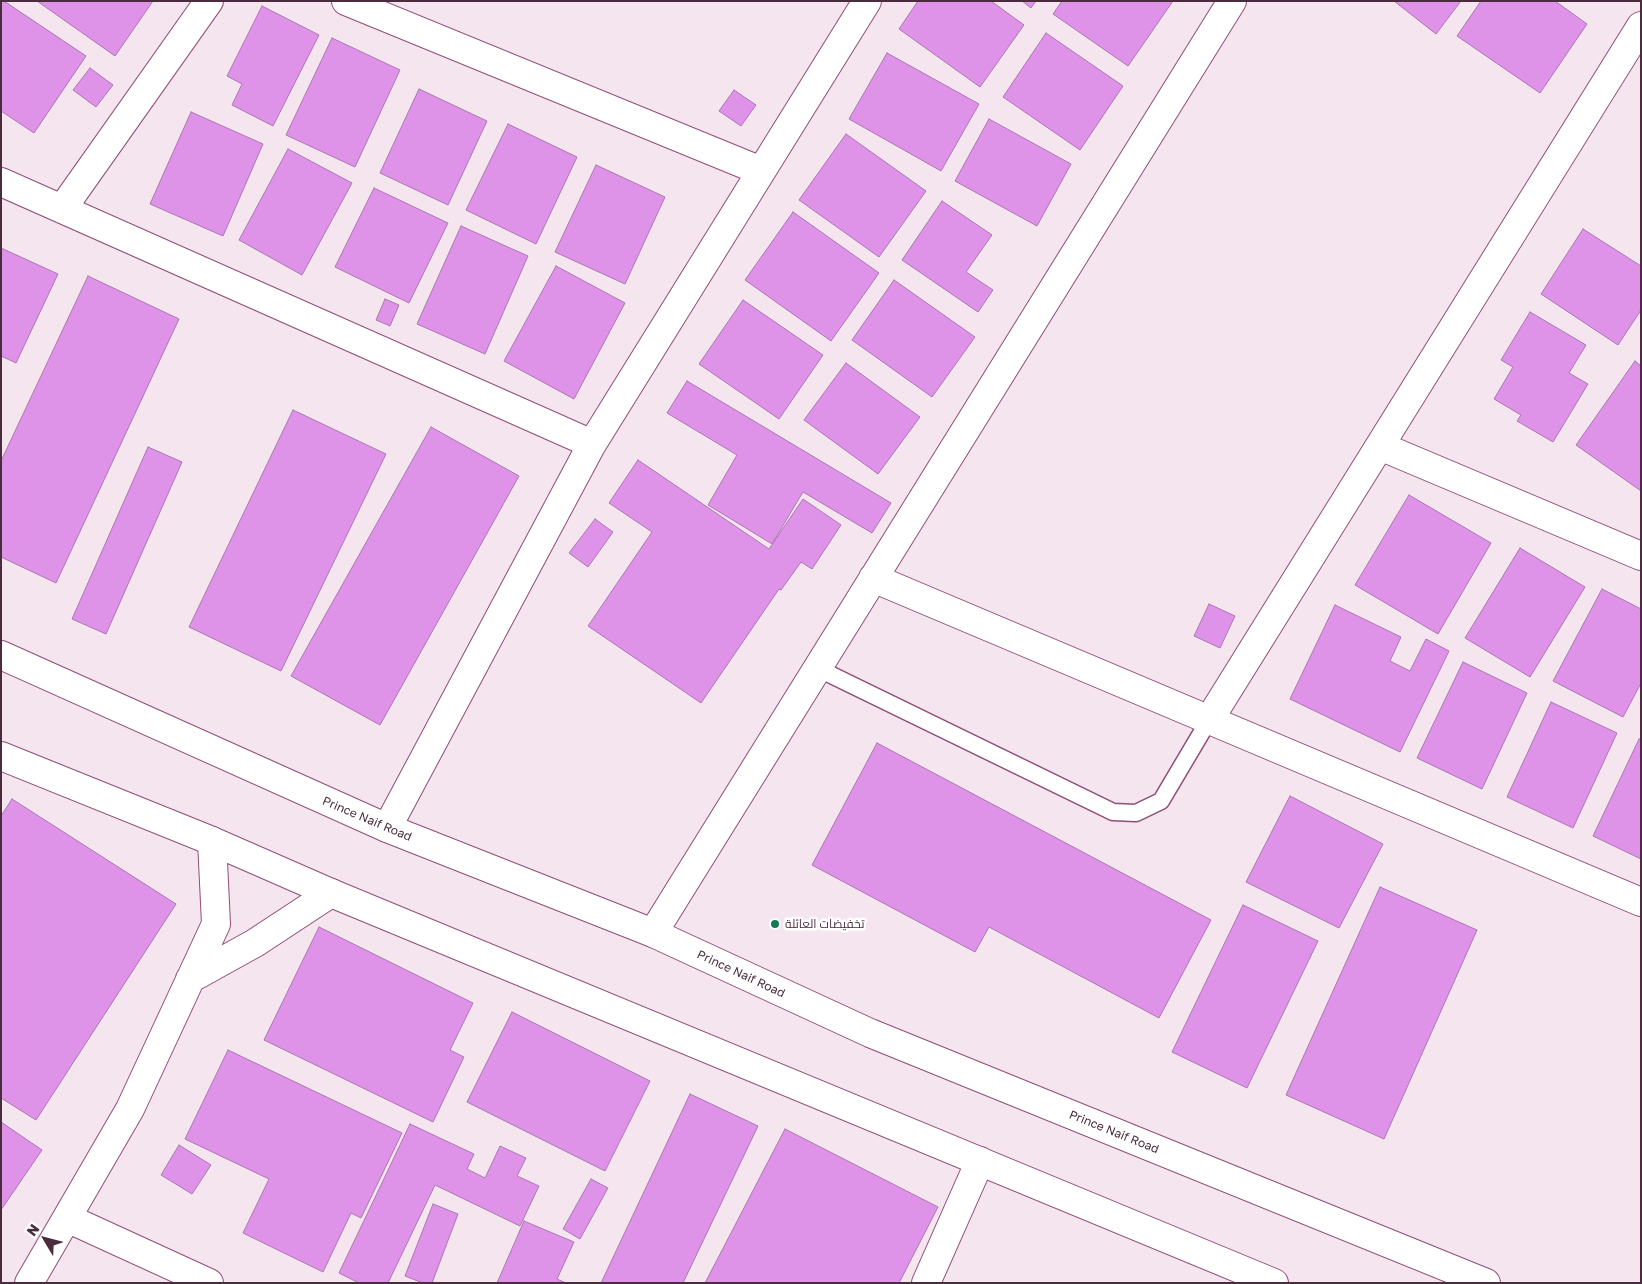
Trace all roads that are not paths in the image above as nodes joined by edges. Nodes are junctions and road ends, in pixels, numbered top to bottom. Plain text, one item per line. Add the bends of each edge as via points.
1 (209, 1) edge
2 (346, 1) edge
3 (867, 1) edge
4 (1232, 1) edge
5 (1641, 26) edge
6 (761, 171) junction
7 (1, 182) edge
8 (62, 209) junction
9 (592, 444) junction
10 (1380, 446) junction
11 (1641, 556) edge
12 (873, 578) junction
13 (1, 655) edge
14 (817, 668) junction
15 (1209, 720) junction
16 (5, 761) edge
17 (387, 828) junction
18 (212, 841) junction
19 (331, 893) junction
20 (1641, 902) edge
21 (653, 933) junction
22 (190, 979) junction
23 (980, 1161) junction
24 (67, 1218) junction
25 (29, 1283) edge
26 (209, 1283) edge
27 (926, 1283) edge
28 (1274, 1283) edge
29 (1486, 1283) edge

1 - 8 street
2 - 6 street
3 - 6 street
4 - 12 street
5 - 10 street
6 - 9 street
7 - 8 street
8 - 9 street
9 - 17 street
10 - 11 street
10 - 15 street
12 - 14 street
12 - 15 street
13 - 17 street, Prince Naif Road
14 - 15 lane via 1113,812 1136,813 1161,801
14 - 21 street
15 - 20 street
16 - 18 street
17 - 21 street, Prince Naif Road
18 - 19 street
18 - 22 street via 216,924
19 - 22 street via 255,943
19 - 23 street
21 - 29 street, Prince Naif Road via 870,1033
22 - 24 street via 130,1109
23 - 27 street
23 - 28 street
24 - 25 street
24 - 26 street

